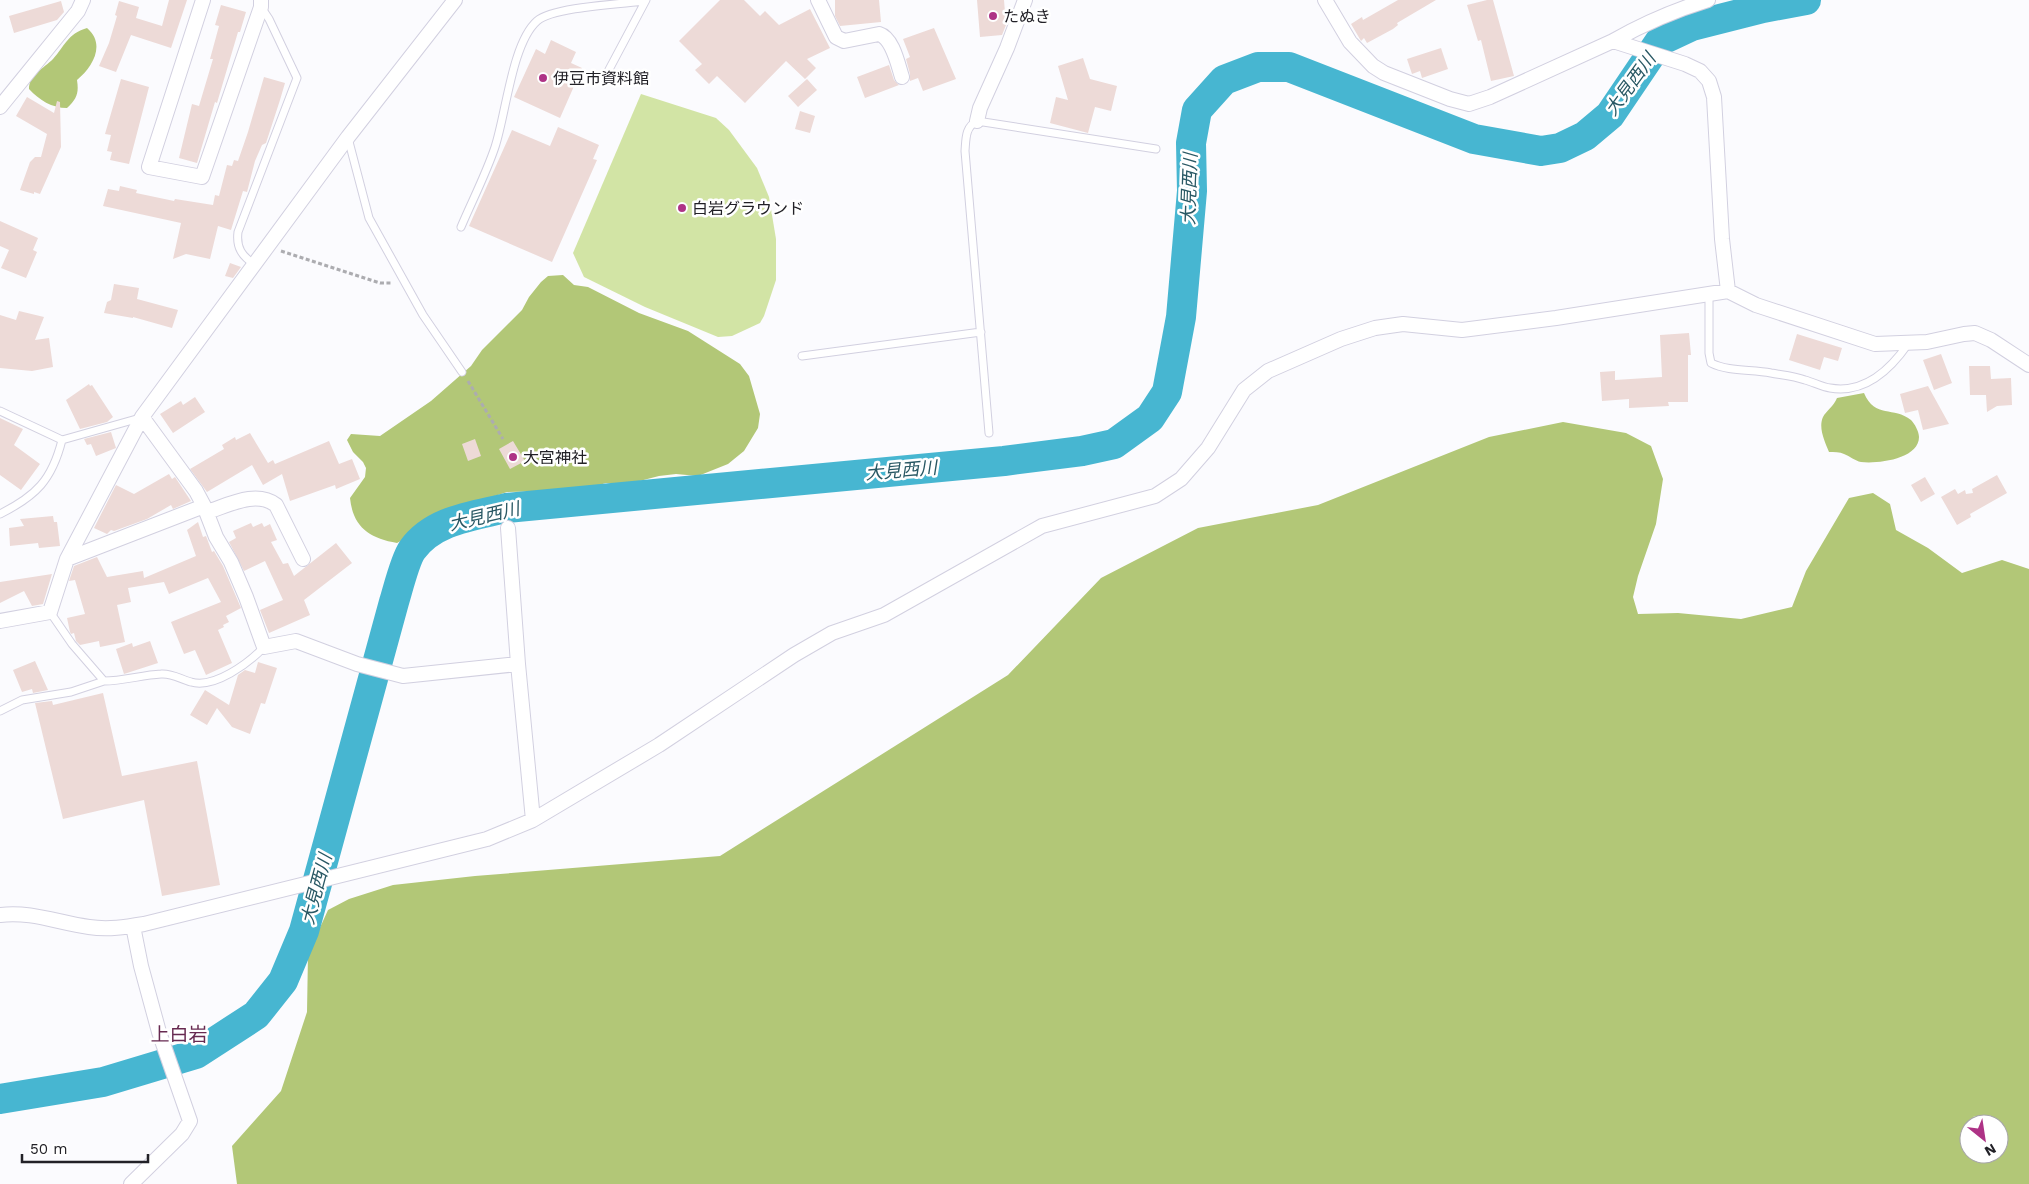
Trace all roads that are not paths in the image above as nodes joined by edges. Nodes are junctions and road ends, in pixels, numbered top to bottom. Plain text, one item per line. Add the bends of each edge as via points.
1 (83, 0) edge
2 (203, 0) edge
3 (455, 0) edge
4 (818, 0) edge
5 (1025, 0) edge
6 (1325, 0) edge
7 (1708, 0) edge
8 (645, 1) edge
9 (261, 2) edge
10 (1618, 43) junction
11 (902, 77) dead end
12 (604, 79) dead end
13 (0, 107) edge
14 (977, 121) junction
15 (348, 138) junction
16 (1156, 149) dead end
17 (460, 227) dead end
18 (255, 265) junction
19 (1728, 291) junction
20 (1708, 293) junction
21 (981, 332) junction
22 (1908, 344) junction
23 (802, 356) dead end
24 (2029, 365) edge
25 (462, 372) dead end
26 (0, 411) edge
27 (142, 417) junction
28 (989, 433) dead end
29 (62, 440) junction
30 (205, 509) junction
31 (0, 514) edge
32 (508, 528) dead end
33 (67, 559) junction
34 (303, 559) dead end
35 (50, 612) junction
36 (0, 621) edge
37 (264, 647) junction
38 (518, 664) junction
39 (104, 681) junction
40 (0, 712) edge
41 (533, 820) junction
42 (0, 915) edge
43 (133, 926) junction
44 (131, 1184) edge

1 - 13 street via 78,11
2 - 9 street via 149,167 202,177
3 - 15 street
4 - 11 street via 840,40 883,35 889,42
5 - 14 street
6 - 10 street via 1350,42 1384,74 1427,92 1469,104
7 - 10 street via 1635,29
8 - 12 lane
8 - 17 lane via 563,11 537,21 516,58 494,149
9 - 18 lane via 297,78 238,232 239,250
10 - 19 street via 1685,64 1700,71 1709,81 1714,97
14 - 16 lane
14 - 21 lane via 966,133 965,151
15 - 18 street
15 - 25 lane via 369,218 423,315
18 - 27 street
19 - 20 street
19 - 22 street via 1756,305 1874,344
20 - 22 lane via 1709,353 1711,363 1720,368 1770,372 1830,388 1856,388 1878,378 1895,363
20 - 41 street via 1462,330 1404,324 1375,328 1340,339 1268,371 1244,390 1208,448 1181,479 1155,496 1042,526 884,615 832,634 794,654 659,745
21 - 23 lane
21 - 28 lane
22 - 24 street via 1975,333
26 - 29 lane
27 - 29 lane
27 - 30 street via 196,491
27 - 33 street
29 - 31 lane via 52,472 43,484 28,499
30 - 33 street
30 - 34 street via 257,497 269,500 276,505
30 - 37 street via 242,588
32 - 38 street
33 - 35 street
35 - 36 street
35 - 39 lane
37 - 38 street via 296,641 357,664 404,676
37 - 39 lane via 229,675 208,681 193,683 162,674
38 - 41 street
39 - 40 lane via 71,692 22,700
41 - 43 street via 487,839
42 - 43 street via 27,914 89,927 117,929
43 - 44 street via 163,1046 190,1121 182,1134

